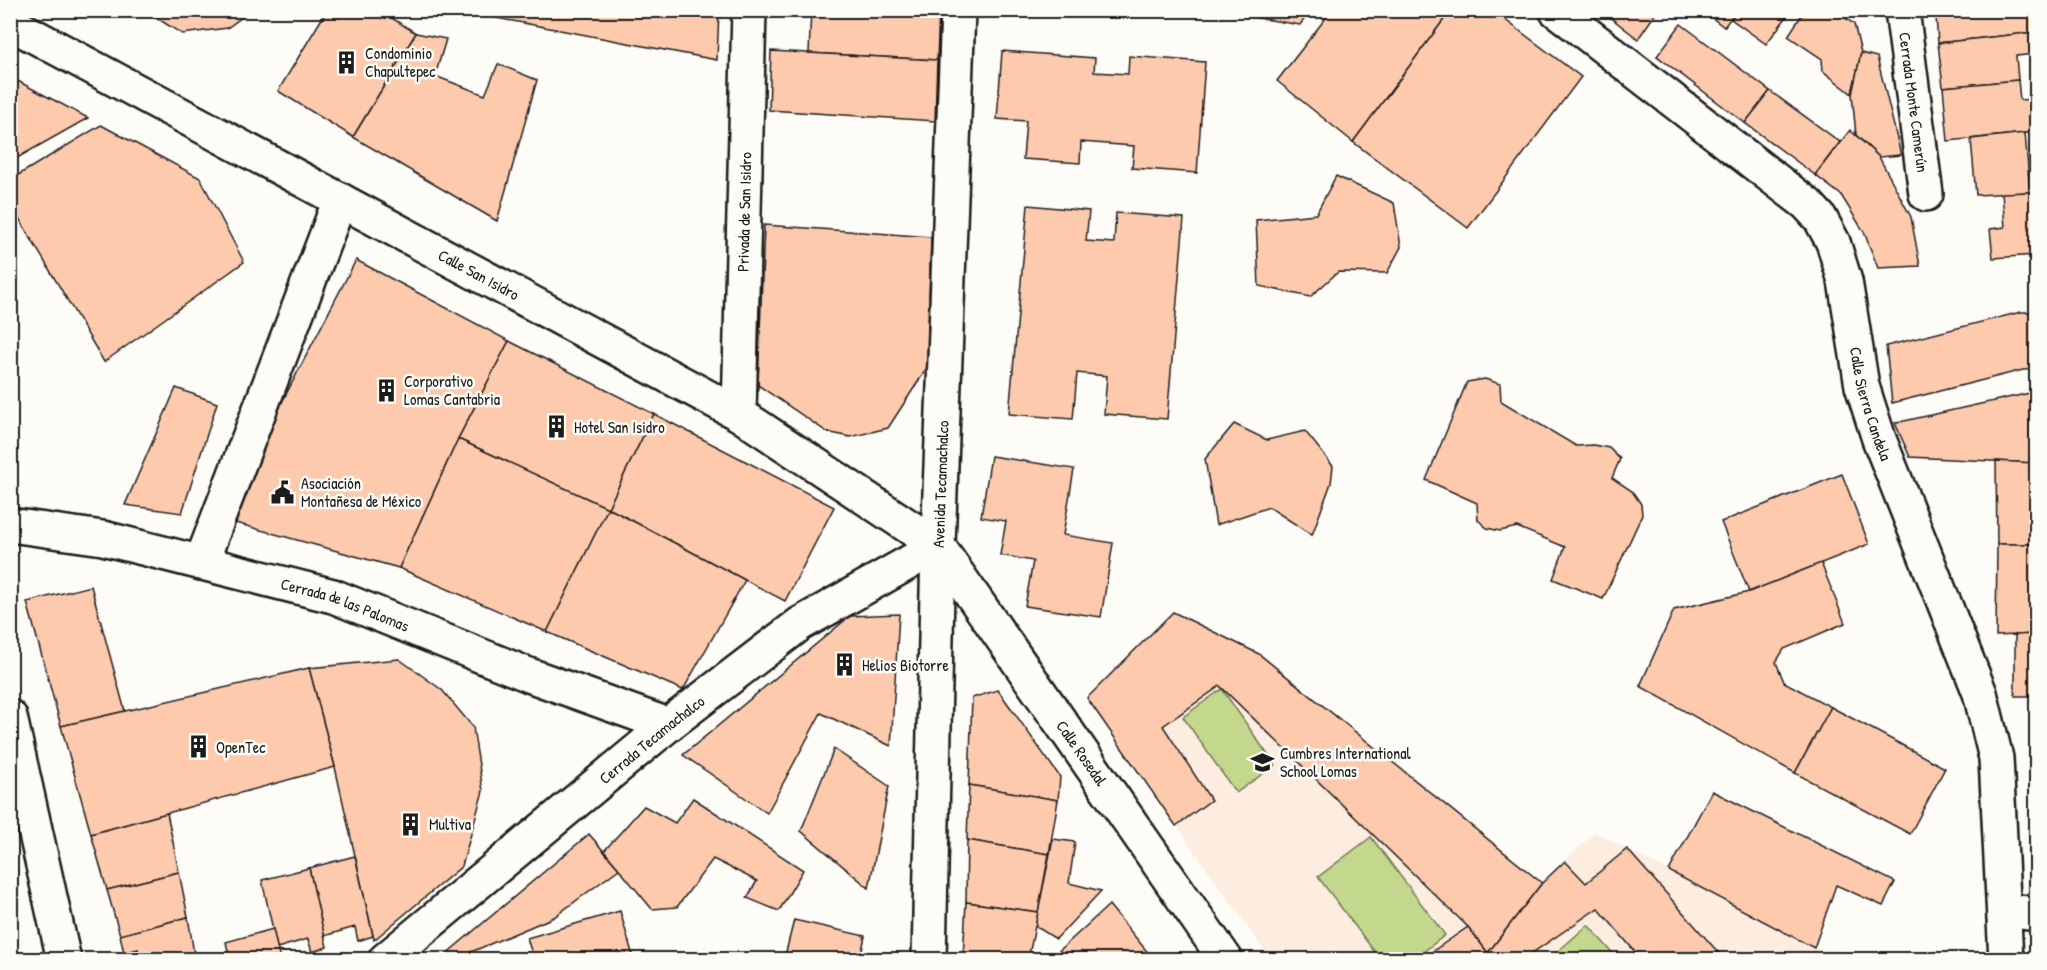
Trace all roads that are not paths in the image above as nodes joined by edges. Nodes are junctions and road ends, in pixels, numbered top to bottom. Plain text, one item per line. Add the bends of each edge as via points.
1 (749, 10) edge
2 (958, 10) edge
3 (1556, 10) edge
4 (1902, 10) edge
5 (10, 23) edge
6 (1926, 194) dead end
7 (340, 200) junction
8 (740, 414) junction
9 (10, 525) edge
10 (938, 546) junction
11 (201, 563) junction
12 (10, 717) edge
13 (668, 725) junction
14 (2004, 910) junction
15 (2037, 914) edge
16 (64, 960) edge
17 (385, 960) edge
18 (929, 960) edge
19 (1226, 960) edge
20 (2006, 960) edge

1 - 8 street, Privada de San Isidro
2 - 10 street, Avenida Tecamachalco
3 - 14 street, Calle Sierra Candela via 1807,204 1833,242 1845,281 1862,386 1879,439 1980,693 1996,758
4 - 6 street, Cerrada Monte Camerún
5 - 7 street, Calle San Isidro
7 - 8 street, Calle San Isidro
7 - 11 street
8 - 10 street, Calle San Isidro
9 - 11 street, Cerrada de las Palomas via 103,538
10 - 13 street, Cerrada Tecamachalco via 800,624
10 - 18 street, Avenida Tecamachalco
10 - 19 street, Calle Rosedal
11 - 13 street, Cerrada de las Palomas via 333,596 529,675
12 - 16 street
13 - 17 street, Cerrada Tecamachalco
14 - 15 street
14 - 20 street, Calle Sierra Candela

